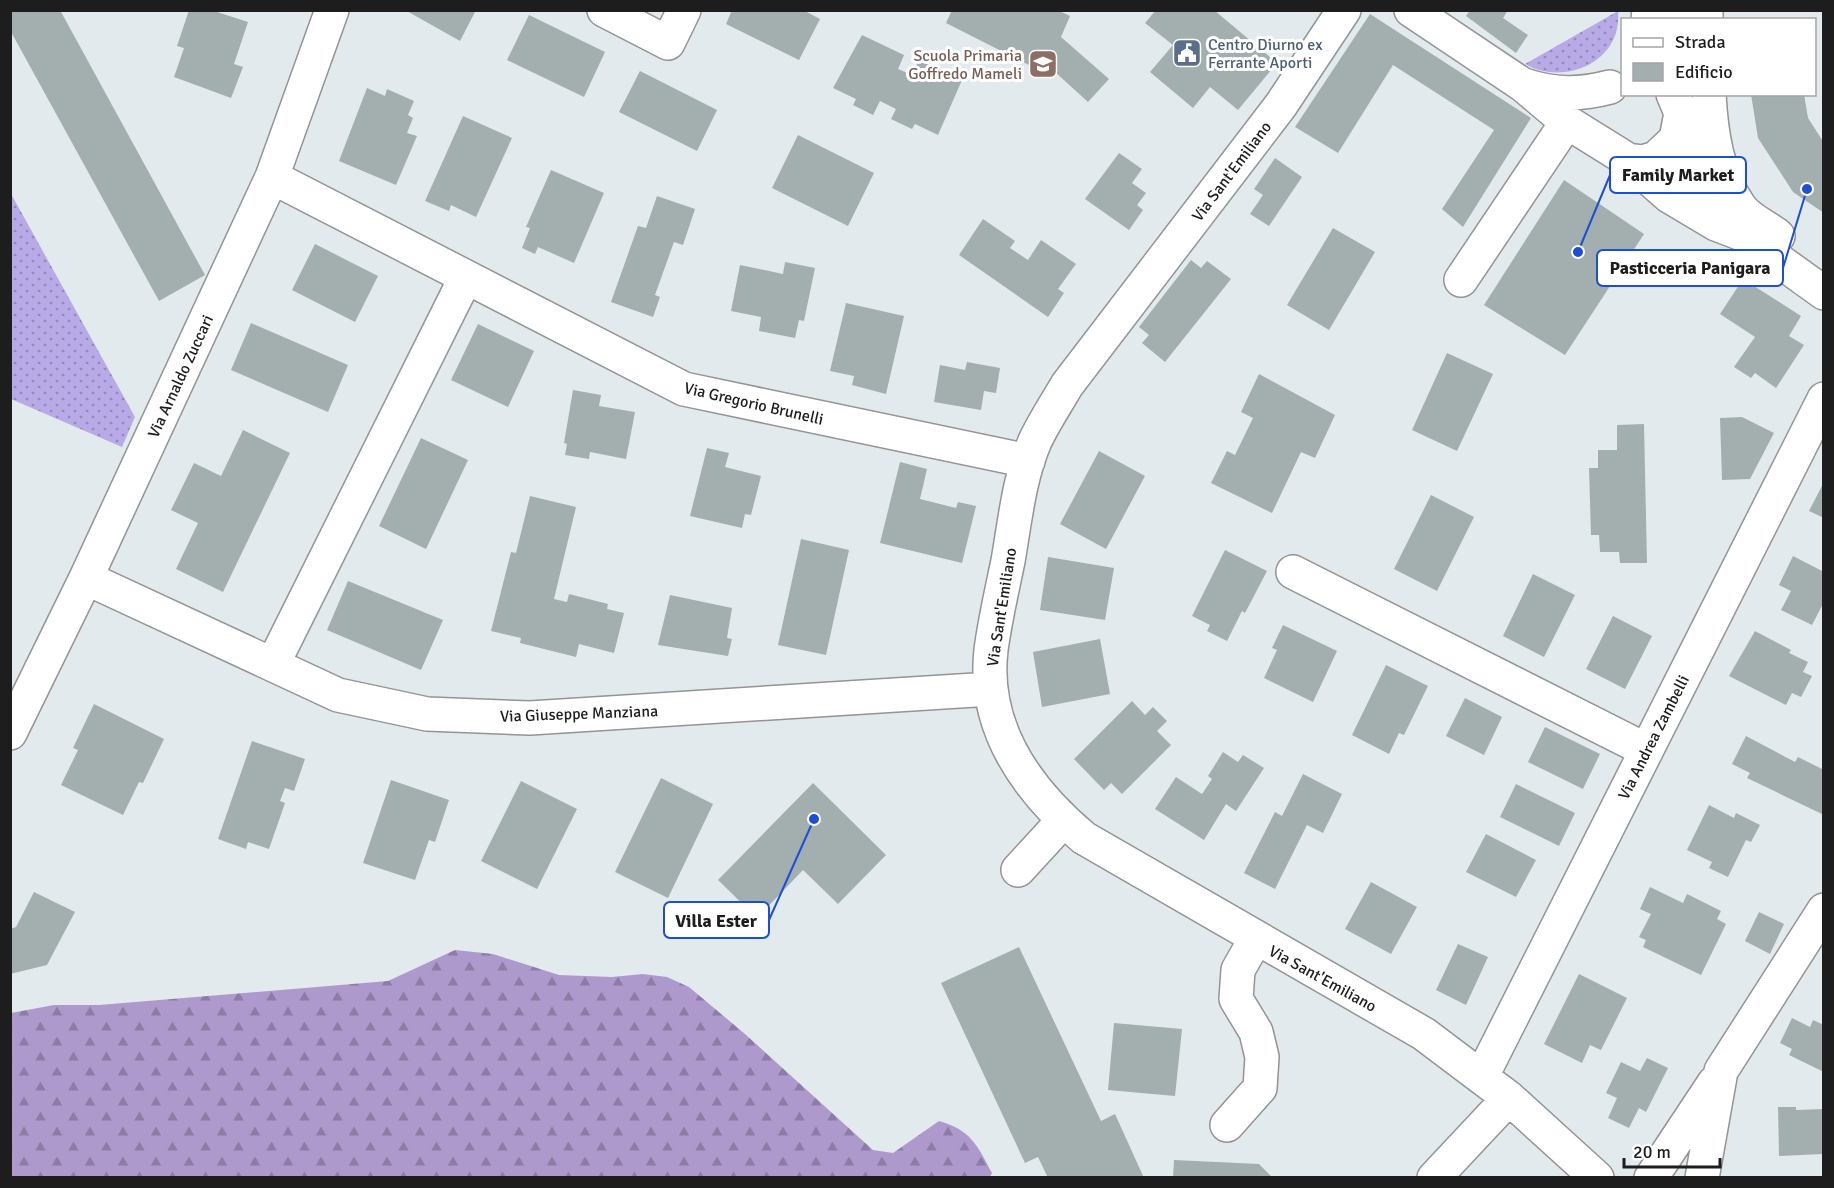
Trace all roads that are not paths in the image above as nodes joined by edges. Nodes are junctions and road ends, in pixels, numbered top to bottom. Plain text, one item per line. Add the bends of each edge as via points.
1 (332, 10) edge
2 (604, 10) edge
3 (684, 10) edge
4 (1344, 10) edge
5 (1411, 10) edge
6 (1616, 83) edge
7 (1523, 85) junction
8 (1684, 102) edge
9 (1567, 122) junction
10 (1615, 151) junction
11 (272, 177) junction
12 (1742, 234) junction
13 (466, 277) junction
14 (1461, 280) dead end
15 (1822, 283) edge
16 (1824, 399) edge
17 (1028, 461) junction
18 (1293, 572) dead end
19 (86, 578) junction
20 (273, 664) junction
21 (991, 689) junction
22 (10, 734) edge
23 (1646, 750) junction
24 (1063, 820) junction
25 (1018, 870) dead end
26 (1824, 910) edge
27 (1256, 940) junction
28 (1721, 1071) junction
29 (1482, 1076) junction
30 (1509, 1098) junction
31 (1227, 1125) dead end
32 (1434, 1178) edge
33 (1597, 1178) edge
34 (1651, 1178) edge
35 (1702, 1178) edge

1 - 11 street, Via Arnaldo Zuccari
2 - 3 street via 668,42
4 - 17 street, Via Sant'Emiliano via 1274,114 1067,385
5 - 7 street
6 - 7 street via 1575,94
6 - 10 street via 1598,108 1596,120
7 - 9 street
8 - 10 street via 1676,139 1656,158 1642,162
8 - 12 street via 1704,180
8 - 15 street via 1711,135 1741,209
9 - 10 street
9 - 14 street
10 - 12 street via 1685,206
11 - 13 street, Via Gregorio Brunelli
11 - 19 street, Via Arnaldo Zuccari
12 - 15 street
13 - 17 street, Via Gregorio Brunelli via 684,390
13 - 20 street
16 - 23 street, Via Andrea Zambelli
17 - 21 street, Via Sant'Emiliano via 991,651
18 - 23 street
19 - 20 street, Via Giuseppe Manziana
19 - 22 street, Via Arnaldo Zuccari
20 - 21 street, Via Giuseppe Manziana via 338,695 427,714 530,718
21 - 24 street, Via Sant'Emiliano via 1009,749 1043,801
23 - 29 street, Via Andrea Zambelli
24 - 25 street
24 - 27 street, Via Sant'Emiliano via 1084,838
26 - 28 street
27 - 29 street, Via Sant'Emiliano via 1424,1034
27 - 31 street via 1238,970 1236,999 1256,1032 1263,1057 1260,1088
28 - 34 street
28 - 35 street
29 - 30 street, Via Sant'Emiliano
30 - 32 street
30 - 33 street, Via Sant'Emiliano

